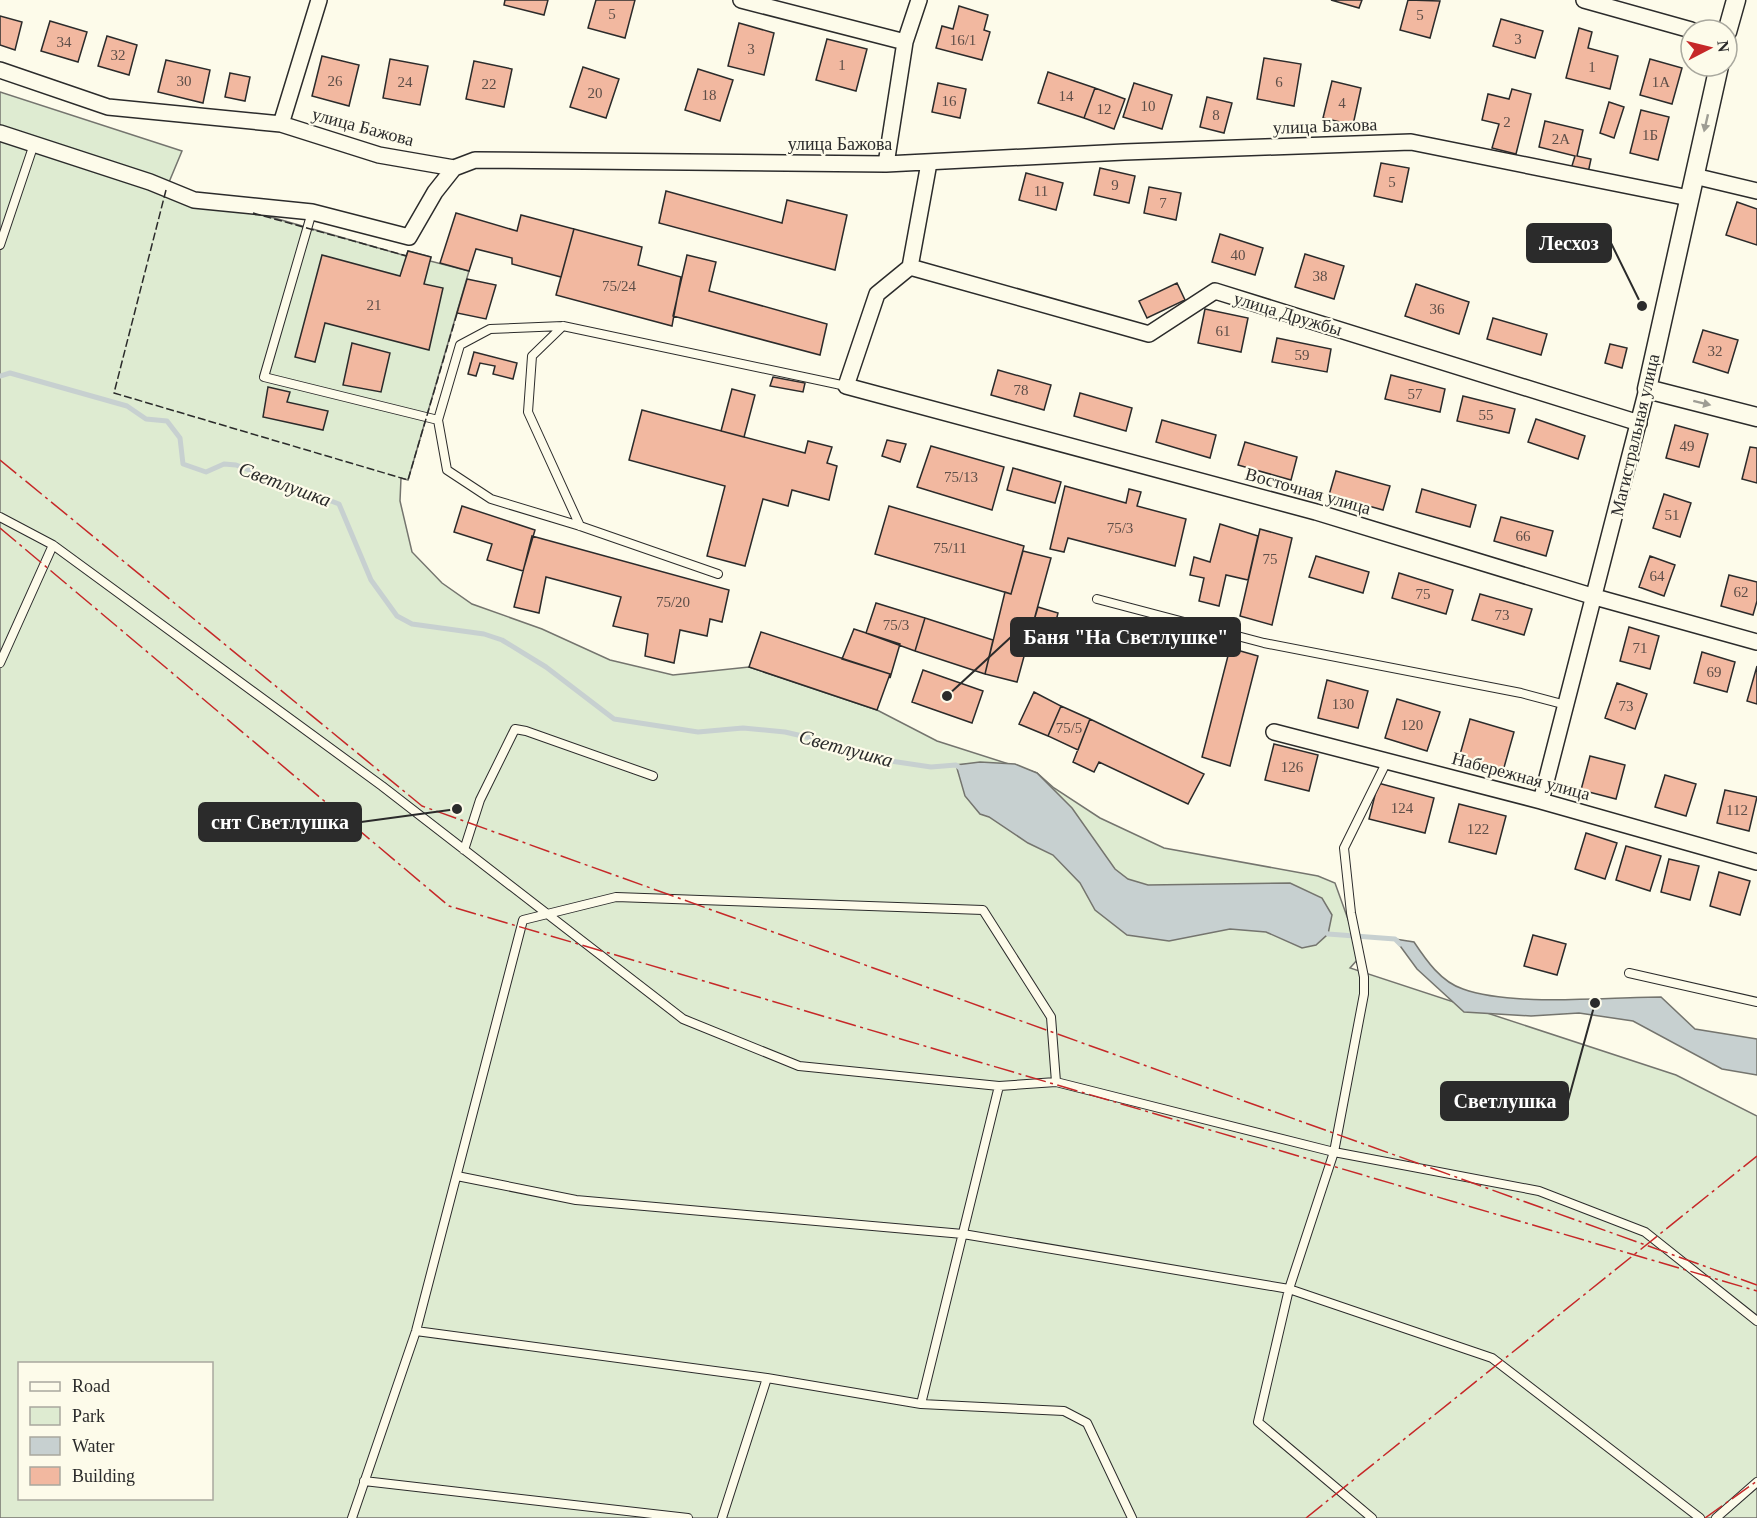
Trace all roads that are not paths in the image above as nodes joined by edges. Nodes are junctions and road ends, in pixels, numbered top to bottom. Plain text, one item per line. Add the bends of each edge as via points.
1 (319, 0) edge
2 (741, 0) edge
3 (920, 0) edge
4 (1584, 0) edge
5 (1736, 0) edge
6 (1731, 18) edge
7 (1679, 27) edge
8 (905, 42) junction
9 (0, 70) edge
10 (1716, 78) edge
11 (281, 124) junction
12 (0, 133) edge
13 (34, 144) junction
14 (929, 163) junction
15 (886, 164) junction
16 (453, 168) junction
17 (1694, 177) junction
18 (1757, 191) edge
19 (1689, 198) junction
20 (312, 212) junction
21 (0, 245) edge
22 (910, 267) junction
23 (563, 326) junction
24 (846, 386) junction
25 (1647, 388) junction
26 (1757, 417) edge
27 (438, 420) junction
28 (1639, 423) junction
29 (0, 517) edge
30 (580, 526) junction
31 (53, 545) junction
32 (718, 574) dead end
33 (1595, 597) junction
34 (1097, 599) dead end
35 (1757, 642) edge
36 (0, 663) edge
37 (1567, 705) junction
38 (1274, 732) dead end
39 (1387, 761) junction
40 (653, 776) dead end
41 (1541, 801) junction
42 (464, 850) junction
43 (1757, 862) edge
44 (546, 915) junction
45 (1629, 973) dead end
46 (1757, 1002) edge
47 (1056, 1082) junction
48 (999, 1086) junction
49 (1334, 1152) junction
50 (457, 1176) junction
51 (963, 1234) junction
52 (1289, 1289) junction
53 (1757, 1321) edge
54 (416, 1331) junction
55 (767, 1378) junction
56 (921, 1404) junction
57 (364, 1481) junction
58 (1755, 1486) edge
59 (352, 1518) edge
60 (688, 1518) edge
61 (722, 1518) edge
62 (1132, 1518) edge
63 (1372, 1518) edge
64 (1700, 1518) edge
65 (1716, 1518) edge

1 - 11 street
2 - 8 street
3 - 8 street
4 - 7 street
5 - 6 street
8 - 15 street
9 - 11 street, улица Бажова via 108,107
10 -> 17 street, Магистральная улица
11 - 16 street, улица Бажова via 379,155
12 - 13 street
13 - 20 street via 194,200
13 - 21 lane
14 - 15 street, улица Бажова
14 - 19 street, улица Бажова via 1411,142
14 - 22 street
15 - 16 street, улица Бажова via 475,160
16 - 20 street via 409,237
17 - 18 street
17 - 19 street, Магистральная улица
19 - 25 street, Магистральная улица
20 - 27 lane via 264,377
22 - 24 street via 877,294
22 - 28 street, улица Дружбы via 1149,334 1215,291
23 - 24 lane
23 - 27 lane via 490,329 460,345
23 - 30 lane via 532,356 528,412
24 - 33 street, Восточная улица via 1316,512
25 -> 26 street
25 - 28 street, Магистральная улица
27 - 30 lane via 447,470 491,499
28 - 33 street, Магистральная улица
29 - 31 lane
30 - 32 lane
31 - 36 lane
31 - 42 lane
33 - 35 street, Восточная улица
33 - 37 street, Магистральная улица
34 - 37 lane via 1264,643
37 - 41 street, Магистральная улица
38 - 39 street, Набережная улица
39 - 41 street, Набережная улица
39 - 49 lane via 1344,848 1364,994
40 - 42 lane via 515,729 480,800
41 - 43 street, Набережная улица
42 - 44 lane
44 - 47 lane via 616,897 983,910 1051,1017
44 - 48 lane via 683,1019 799,1066
44 - 50 lane via 523,920
45 - 46 lane
47 - 48 lane
47 - 49 lane
48 - 51 lane
49 - 52 lane
49 - 53 lane via 1539,1191 1645,1232
50 - 51 lane via 576,1200
50 - 54 lane
51 - 52 lane
51 - 56 lane
52 - 63 lane via 1258,1422
52 - 64 lane via 1492,1358
54 - 55 lane
54 - 57 lane
55 - 56 lane
55 - 61 lane
56 - 62 lane via 1064,1411 1087,1424
57 - 59 lane
57 - 60 lane
58 - 65 lane

